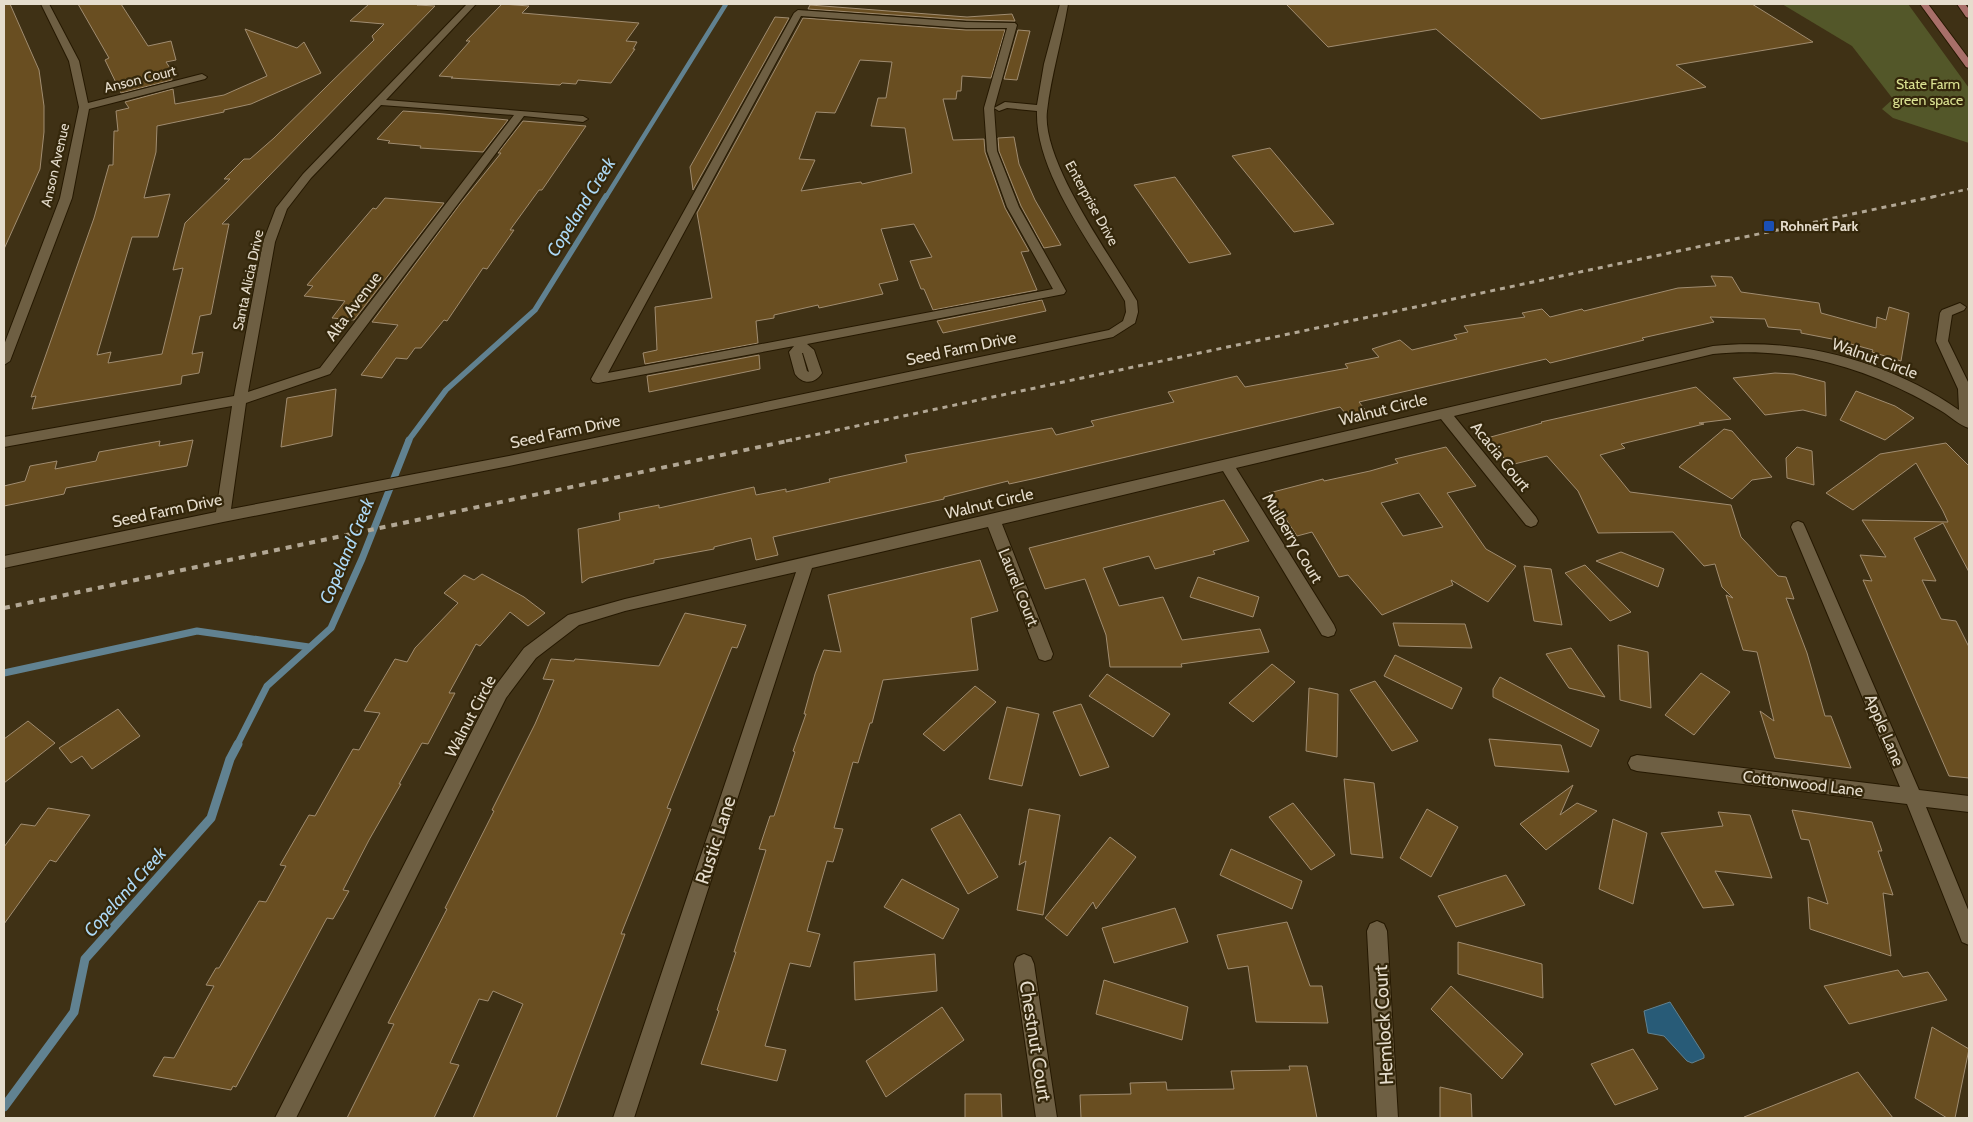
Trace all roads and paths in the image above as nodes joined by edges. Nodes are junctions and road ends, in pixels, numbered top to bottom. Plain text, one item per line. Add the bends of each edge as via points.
1 (45, 4) edge
2 (472, 4) edge
3 (1064, 4) edge
4 (1924, 4) edge
5 (1960, 4) edge
6 (1969, 15) edge
7 (1969, 64) edge
8 (202, 77) dead end
9 (379, 102) junction
10 (84, 107) junction
11 (994, 108) junction
12 (1043, 108) junction
13 (521, 113) junction
14 (583, 119) dead end
15 (1960, 308) dead end
16 (1129, 323) joint
17 (801, 344) junction
18 (4, 361) edge
19 (817, 397) junction
20 (240, 400) junction
21 (1444, 413) junction
22 (1968, 422) edge
23 (4, 442) edge
24 (1227, 465) junction
25 (223, 516) junction
26 (992, 520) junction
27 (1531, 521) dead end
28 (1798, 527) dead end
29 (4, 562) edge
30 (806, 563) junction
31 (1328, 630) dead end
32 (1045, 654) dead end
33 (1638, 763) dead end
34 (1913, 797) junction
35 (1969, 804) edge
36 (1377, 931) dead end
37 (1969, 935) edge
38 (1024, 964) dead end
39 (285, 1118) edge
40 (624, 1118) edge
41 (1047, 1118) edge
42 (1388, 1118) edge

1 - 10 street, Anson Avenue via 74,61
2 - 9 street, Santa Alicia Drive
3 - 12 street, Enterprise Drive
4 - 7 main road
5 - 6 main road
8 - 10 street, Anson Court
9 - 13 street
9 - 20 street, Santa Alicia Drive via 307,176 282,208 268,242
10 - 18 street, Anson Avenue via 66,198
11 - 12 street via 1005,111
11 - 17 street via 992,151 1013,207 1060,291
11 - 17 street via 1012,24 966,25 798,13 598,380
12 - 16 street, Enterprise Drive via 1042,123 1056,170 1130,301
13 - 14 street
13 - 20 street, Alta Avenue via 325,371
15 - 22 street via 1946,313 1942,341 1965,389
16 - 19 street, Seed Farm Drive via 1114,333 1102,336
17 - 19 street via 795,352 801,374 811,378
19 - 25 street, Seed Farm Drive via 436,476
20 - 23 street, Alta Avenue
20 - 25 street, Santa Alicia Drive
21 - 22 street, Walnut Circle via 1713,350 1755,348 1802,352 1863,368 1927,396
21 - 24 street, Walnut Circle
21 - 27 street, Acacia Court
24 - 26 street, Walnut Circle
24 - 31 street, Mulberry Court
25 - 29 street, Seed Farm Drive
26 - 30 street, Walnut Circle
26 - 32 street, Laurel Court
28 - 34 street, Apple Lane
30 - 39 street, Walnut Circle via 574,620 530,653 500,693
30 - 40 street, Rustic Lane
33 - 34 street, Cottonwood Lane
34 - 35 street, Cottonwood Lane
34 - 37 street, Apple Lane
36 - 42 street, Hemlock Court
38 - 41 street, Chestnut Court

